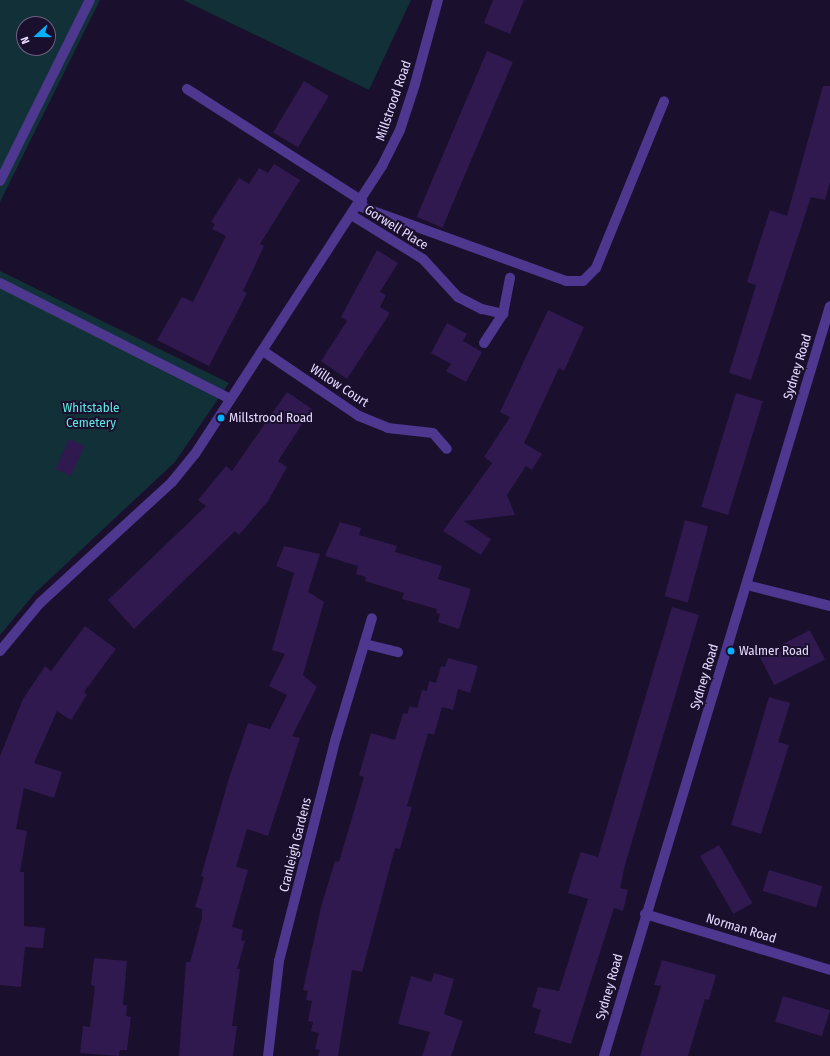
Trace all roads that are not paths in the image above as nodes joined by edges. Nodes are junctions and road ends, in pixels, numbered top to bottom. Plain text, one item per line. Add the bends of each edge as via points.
1 (90, 0) edge
2 (438, 0) edge
3 (187, 89) dead end
4 (664, 101) dead end
5 (0, 181) edge
6 (361, 204) junction
7 (353, 216) junction
8 (510, 278) dead end
9 (0, 283) edge
10 (830, 306) edge
11 (503, 314) junction
12 (484, 343) dead end
13 (263, 352) junction
14 (231, 399) junction
15 (447, 450) dead end
16 (747, 585) junction
17 (830, 606) edge
18 (372, 618) dead end
19 (365, 644) junction
20 (0, 651) edge
21 (398, 652) dead end
22 (645, 914) junction
23 (830, 970) edge
24 (268, 1056) edge
25 (604, 1056) edge

1 - 5 street
2 - 6 street, Millstrood Road via 400,130
3 - 6 street
4 - 6 street via 596,268 583,280 566,281
6 - 7 street, Millstrood Road
7 - 11 street, Gorwell Place via 423,259 458,297 482,309
7 - 13 street, Millstrood Road
8 - 11 street
9 - 14 street
10 - 16 street, Sydney Road
11 - 12 street
13 - 14 street, Millstrood Road
13 - 15 street, Willow Court via 359,416 388,428 433,433
14 - 20 street, Millstrood Road via 172,482 40,602
16 - 17 street
16 - 22 street, Sydney Road
18 - 19 street, Cranleigh Gardens
19 - 21 street
19 - 24 street, Cranleigh Gardens via 336,738 279,961
22 - 23 street, Norman Road
22 - 25 street, Sydney Road

